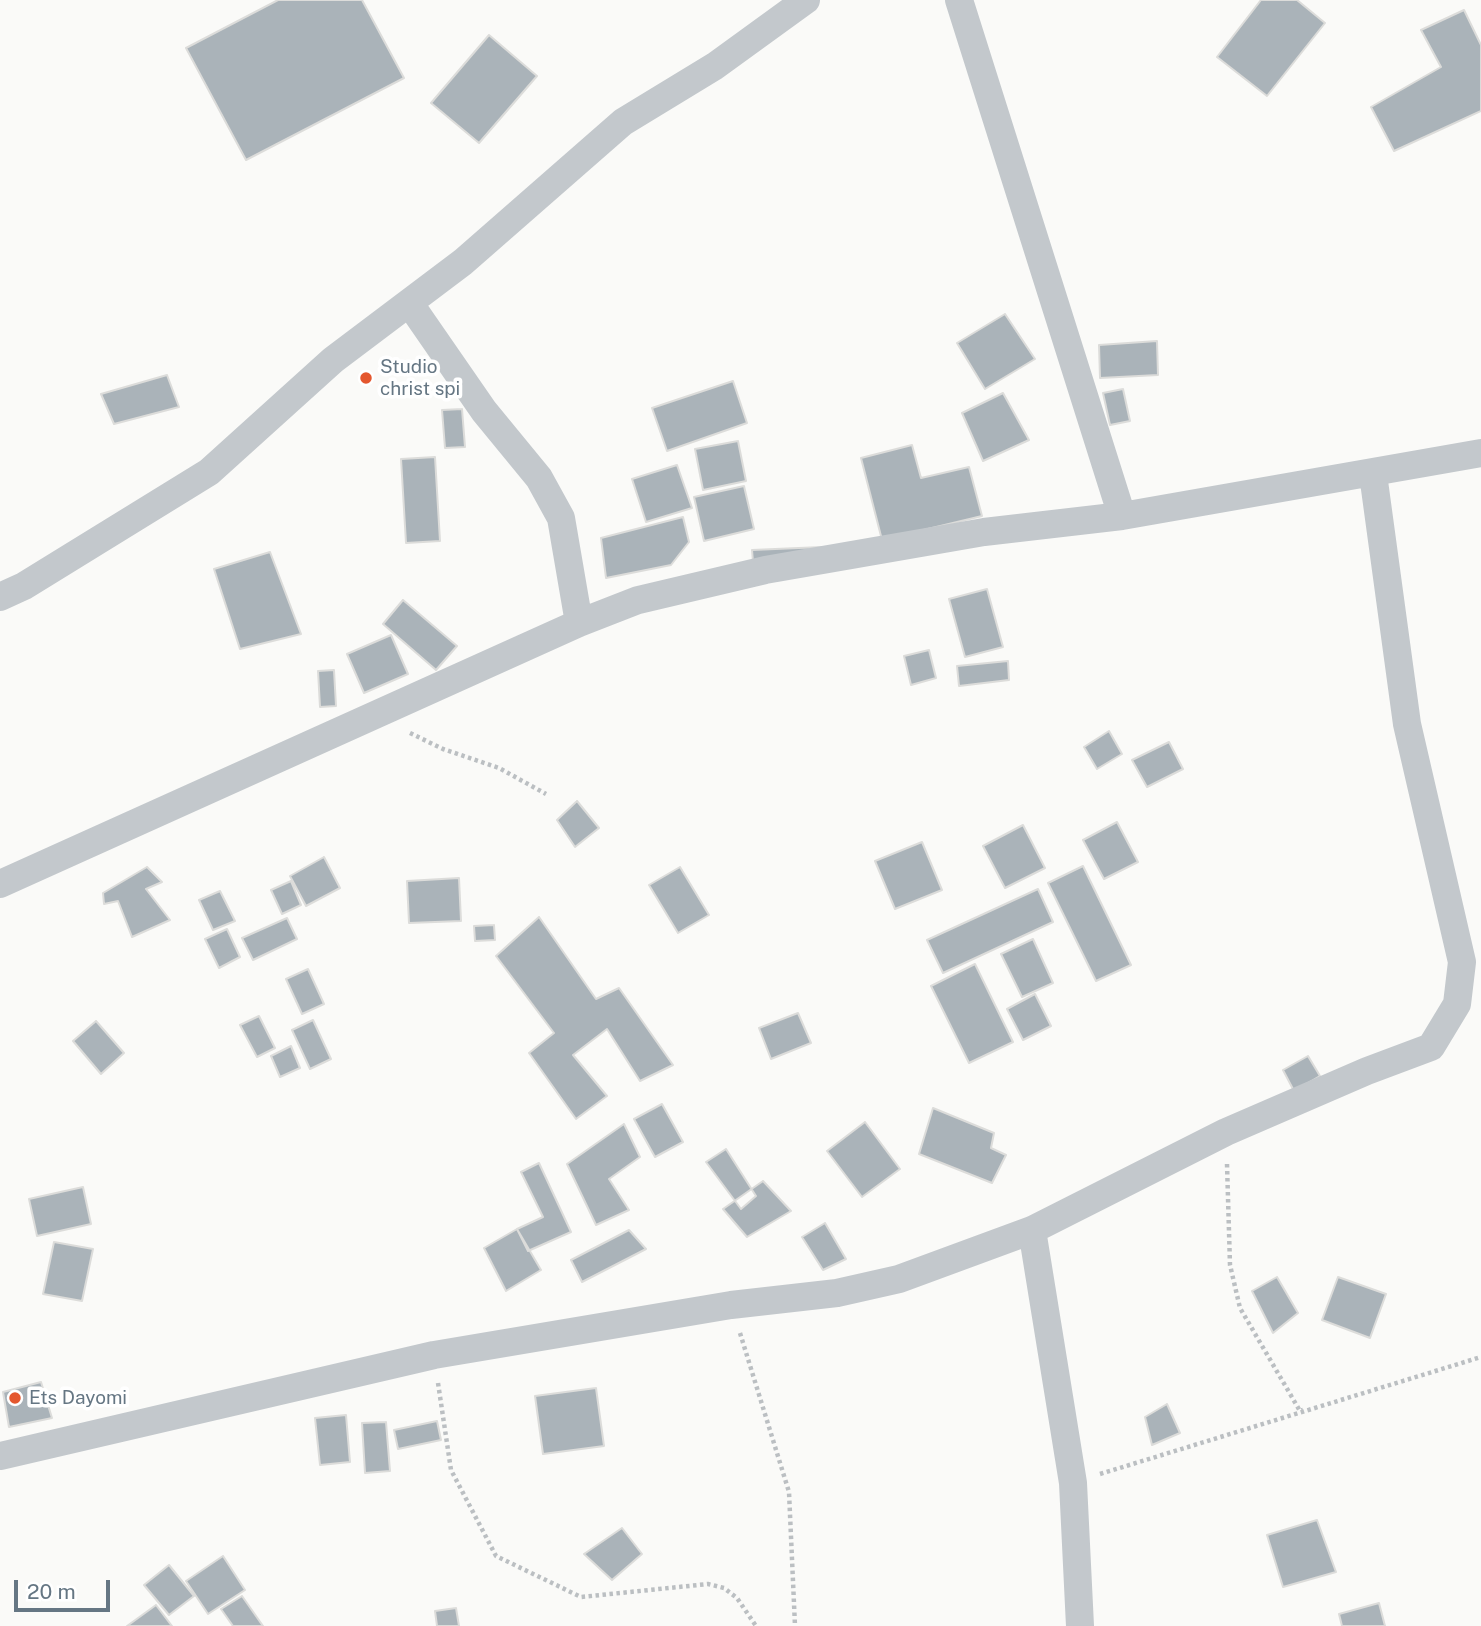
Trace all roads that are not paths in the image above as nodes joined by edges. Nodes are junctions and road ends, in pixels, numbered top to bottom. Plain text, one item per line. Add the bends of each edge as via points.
1 (806, 0) edge
2 (959, 0) edge
3 (410, 304) junction
4 (1481, 453) edge
5 (1373, 474) junction
6 (1122, 516) junction
7 (0, 597) edge
8 (579, 623) junction
9 (0, 884) edge
10 (1032, 1230) junction
11 (0, 1456) edge
12 (1080, 1626) edge

1 - 3 street via 715,66 623,122
2 - 6 street
3 - 7 street via 333,360 209,472
3 - 8 street via 484,411 545,488 561,518
4 - 5 street
5 - 6 street
5 - 10 street via 1407,724 1462,962 1457,1004 1431,1047 1226,1132
6 - 8 street via 985,532 765,570 675,589
8 - 9 street
10 - 11 street via 899,1279 837,1293 731,1305 434,1354
10 - 12 street via 1073,1483

